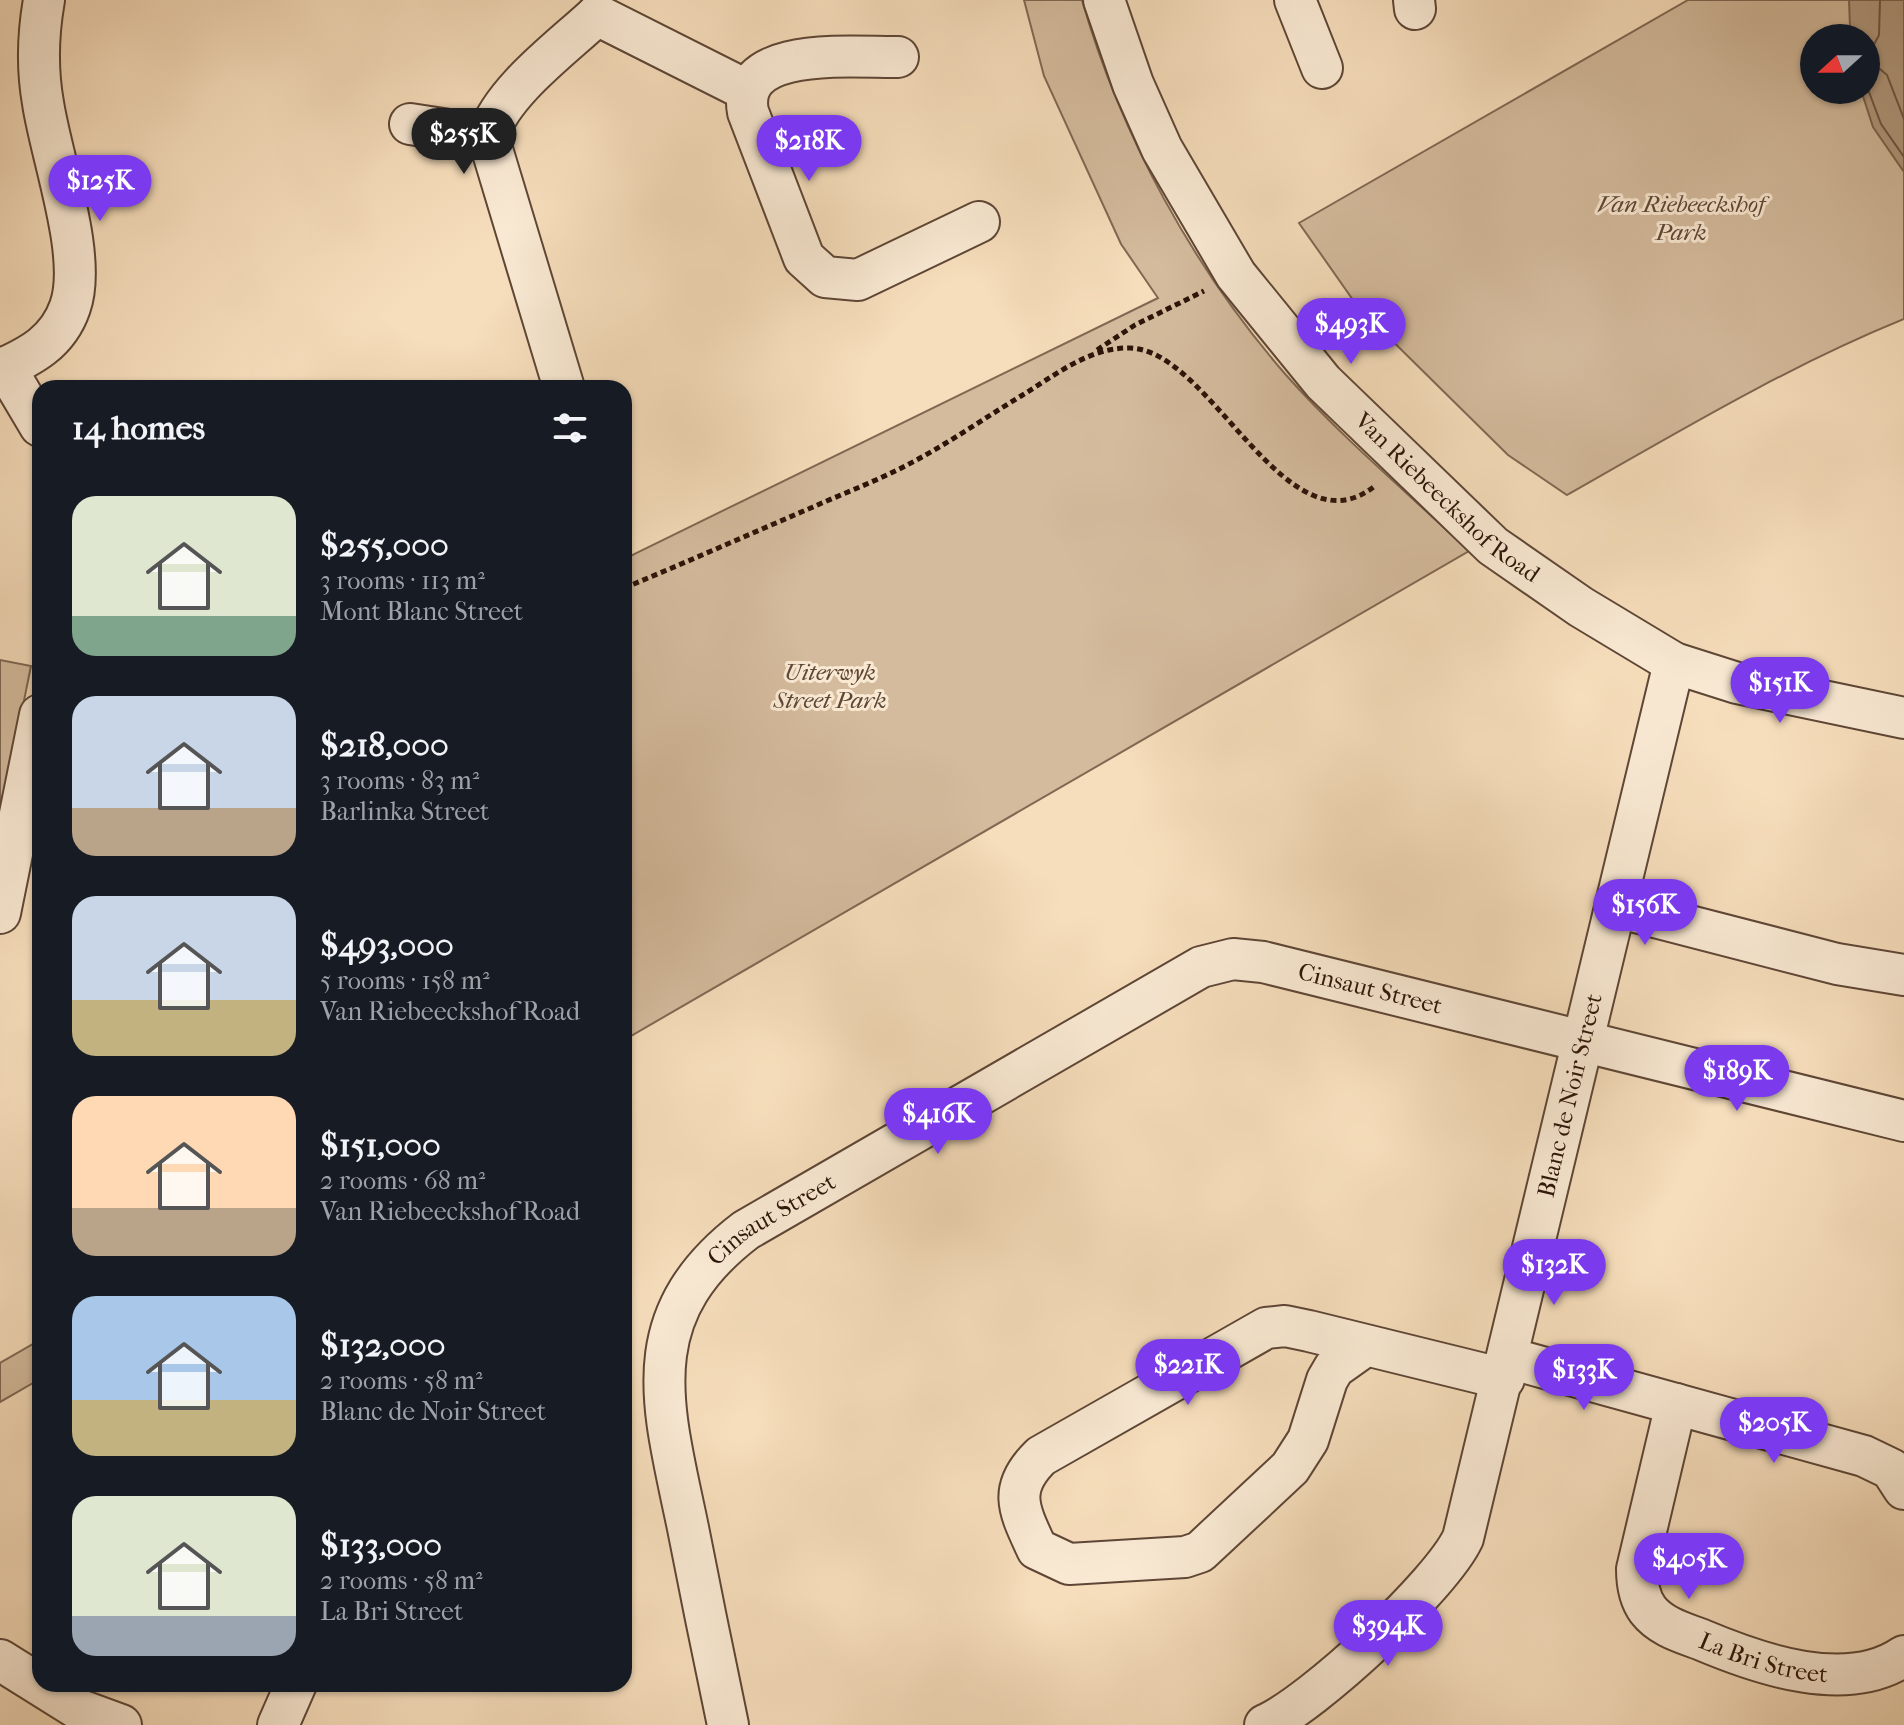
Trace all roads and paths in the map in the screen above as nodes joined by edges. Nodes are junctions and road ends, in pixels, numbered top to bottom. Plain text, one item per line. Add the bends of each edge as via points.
1 (44, 0) edge
2 (1104, 0) edge
3 (1295, 0) edge
4 (597, 8) edge
5 (898, 57) dead end
6 (1322, 68) dead end
7 (748, 91) junction
8 (410, 124) dead end
9 (488, 136) junction
10 (979, 222) dead end
11 (1236, 275) junction
12 (1093, 353) junction
13 (2, 368) edge
14 (562, 380) edge
15 (32, 414) edge
16 (1403, 463) junction
17 (632, 585) edge
18 (1674, 663) junction
19 (1904, 718) edge
20 (32, 755) edge
21 (1616, 907) junction
22 (0, 913) edge
23 (1904, 975) edge
24 (1585, 1042) junction
25 (1904, 1121) edge
26 (1365, 1346) junction
27 (1506, 1369) junction
28 (1676, 1404) junction
29 (1904, 1489) edge
30 (1904, 1656) edge
31 (0, 1660) edge
32 (32, 1684) edge
33 (43, 1692) edge
34 (292, 1692) edge
35 (1315, 1712) edge
36 (78, 1718) edge
37 (121, 1725) edge
38 (278, 1725) edge
39 (728, 1725) edge
40 (1265, 1725) edge

1 - 13 street via 39,75 73,252 75,290 48,343
2 - 11 street, Van Riebeeckshof Road via 1162,149
3 - 6 street
4 - 7 street
4 - 9 street via 527,80 497,116
5 - 7 street via 778,62 759,73
7 - 10 street via 748,112 804,258 825,277 858,280
8 - 9 street
9 - 14 street
11 - 12 path via 1135,325
11 - 16 street, Van Riebeeckshof Road via 1323,382
12 - 16 path via 1131,348 1173,367 1199,386 1263,460 1309,492 1335,502 1366,494
12 - 17 path via 907,465
13 - 15 street
16 - 18 street, Van Riebeeckshof Road via 1493,546
18 - 19 street, Van Riebeeckshof Road via 1737,683
18 - 21 street, Blanc de Noir Street
20 - 22 street
21 - 23 street via 1837,964
21 - 24 street, Blanc de Noir Street
24 - 25 street, Cinsaut Street
24 - 27 street, Blanc de Noir Street
24 - 39 street, Cinsaut Street via 1263,962 1217,962 725,1246 679,1308 666,1349 662,1392
26 - 26 street via 1334,1368 1308,1440 1290,1468 1200,1552 1069,1564 1037,1549 1018,1498 1023,1473 1041,1456 1266,1328 1285,1326
26 - 27 street
27 - 28 street
27 - 35 street, Blanc de Noir Street via 1470,1519 1450,1563
28 - 29 street via 1864,1456 1891,1469
28 - 30 street, La Bri Street via 1637,1569 1637,1585 1649,1612 1670,1627 1791,1671 1867,1672
31 - 32 street
33 - 36 street
34 - 38 street
35 - 40 street, Blanc de Noir Street
36 - 37 street

